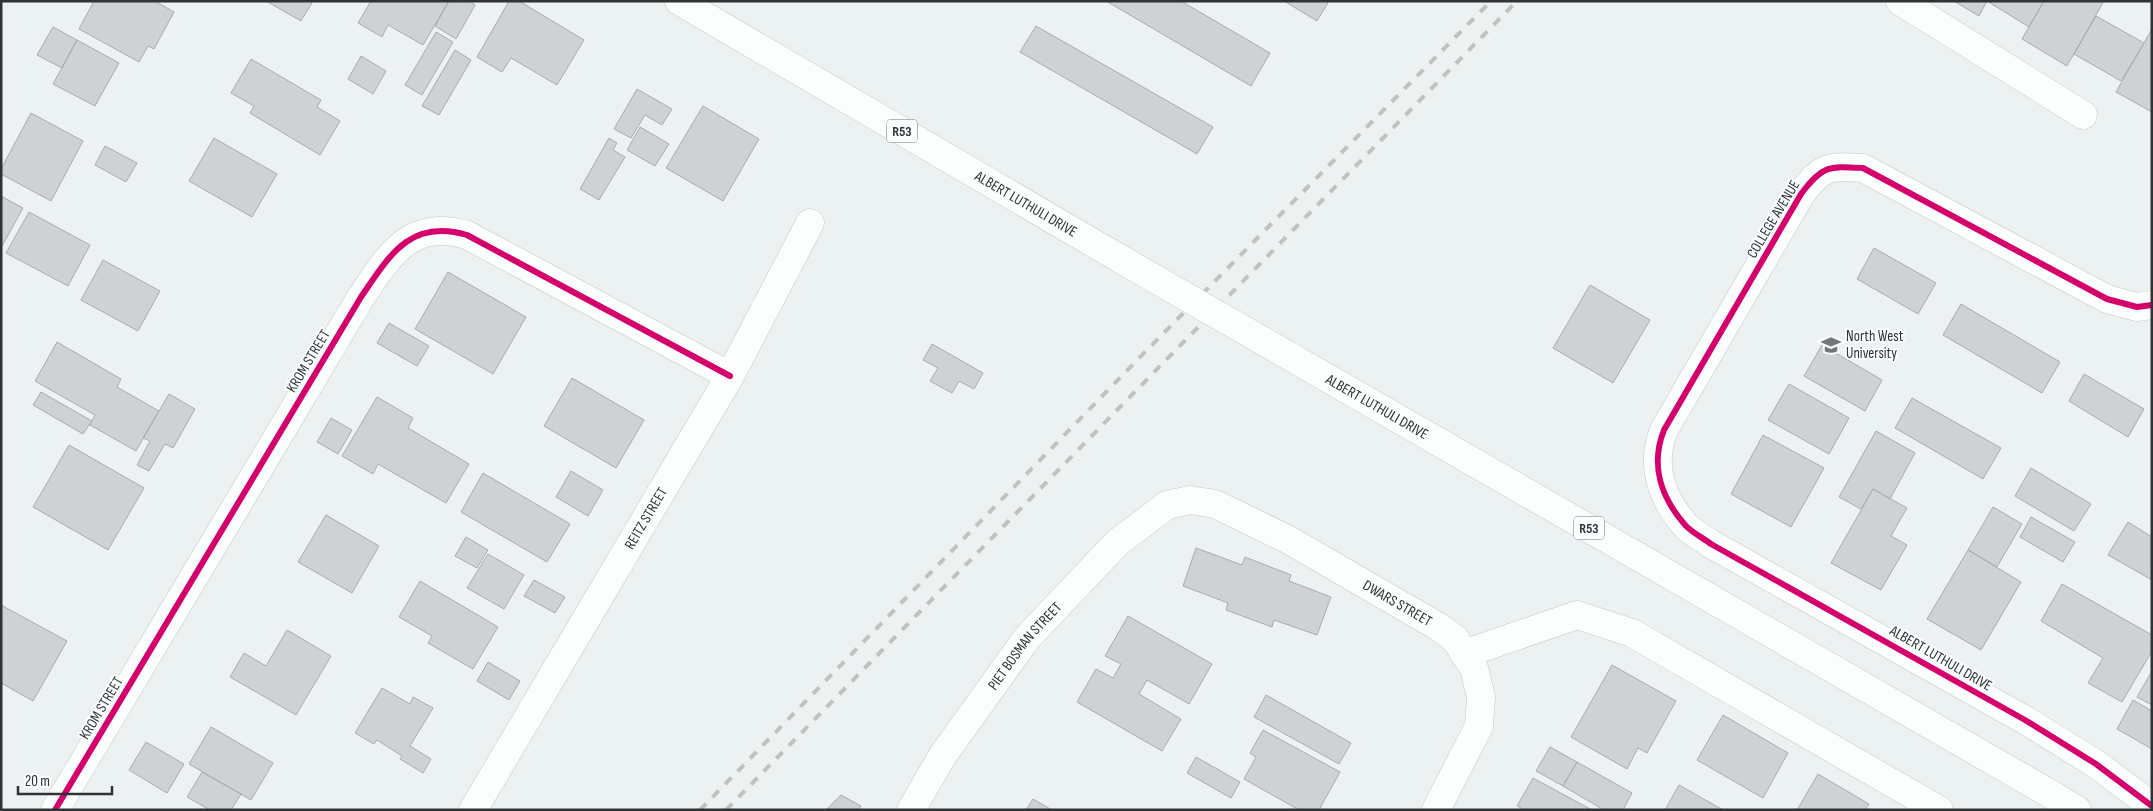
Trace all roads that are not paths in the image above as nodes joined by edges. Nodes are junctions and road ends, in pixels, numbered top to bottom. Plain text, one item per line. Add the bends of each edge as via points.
1 (679, 1) edge
2 (1900, 1) edge
3 (2083, 115) dead end
4 (810, 222) dead end
5 (2152, 305) edge
6 (730, 376) junction
7 (1167, 505) joint
8 (1711, 544) joint
9 (1464, 654) junction
10 (2152, 806) edge
11 (55, 810) edge
12 (473, 810) edge
13 (910, 810) edge
14 (1436, 810) edge
15 (1939, 810) edge
16 (2077, 810) edge

1 - 16 street, ALBERT LUTHULI DRIVE / R53, bridge
2 - 3 street
4 - 6 street, REITZ STREET
5 - 8 street, COLLEGE AVENUE via 2137,307 2107,300 1863,168 1836,166 1815,174 1658,445 1656,467 1670,504 1687,527
6 - 11 street, KROM STREET via 467,236 448,230 430,231 409,240 389,256 361,297
6 - 12 street, REITZ STREET
7 - 9 street, DWARS STREET via 1190,500 1215,504 1287,539 1440,627 1455,639
7 - 13 street, PIET BOSMAN STREET via 1116,543 1027,638 943,755
8 - 10 street, ALBERT LUTHULI DRIVE via 2025,720 2096,764
9 - 14 street, DWARS STREET via 1474,668 1481,697 1478,726
9 - 15 street via 1577,614 1632,634

